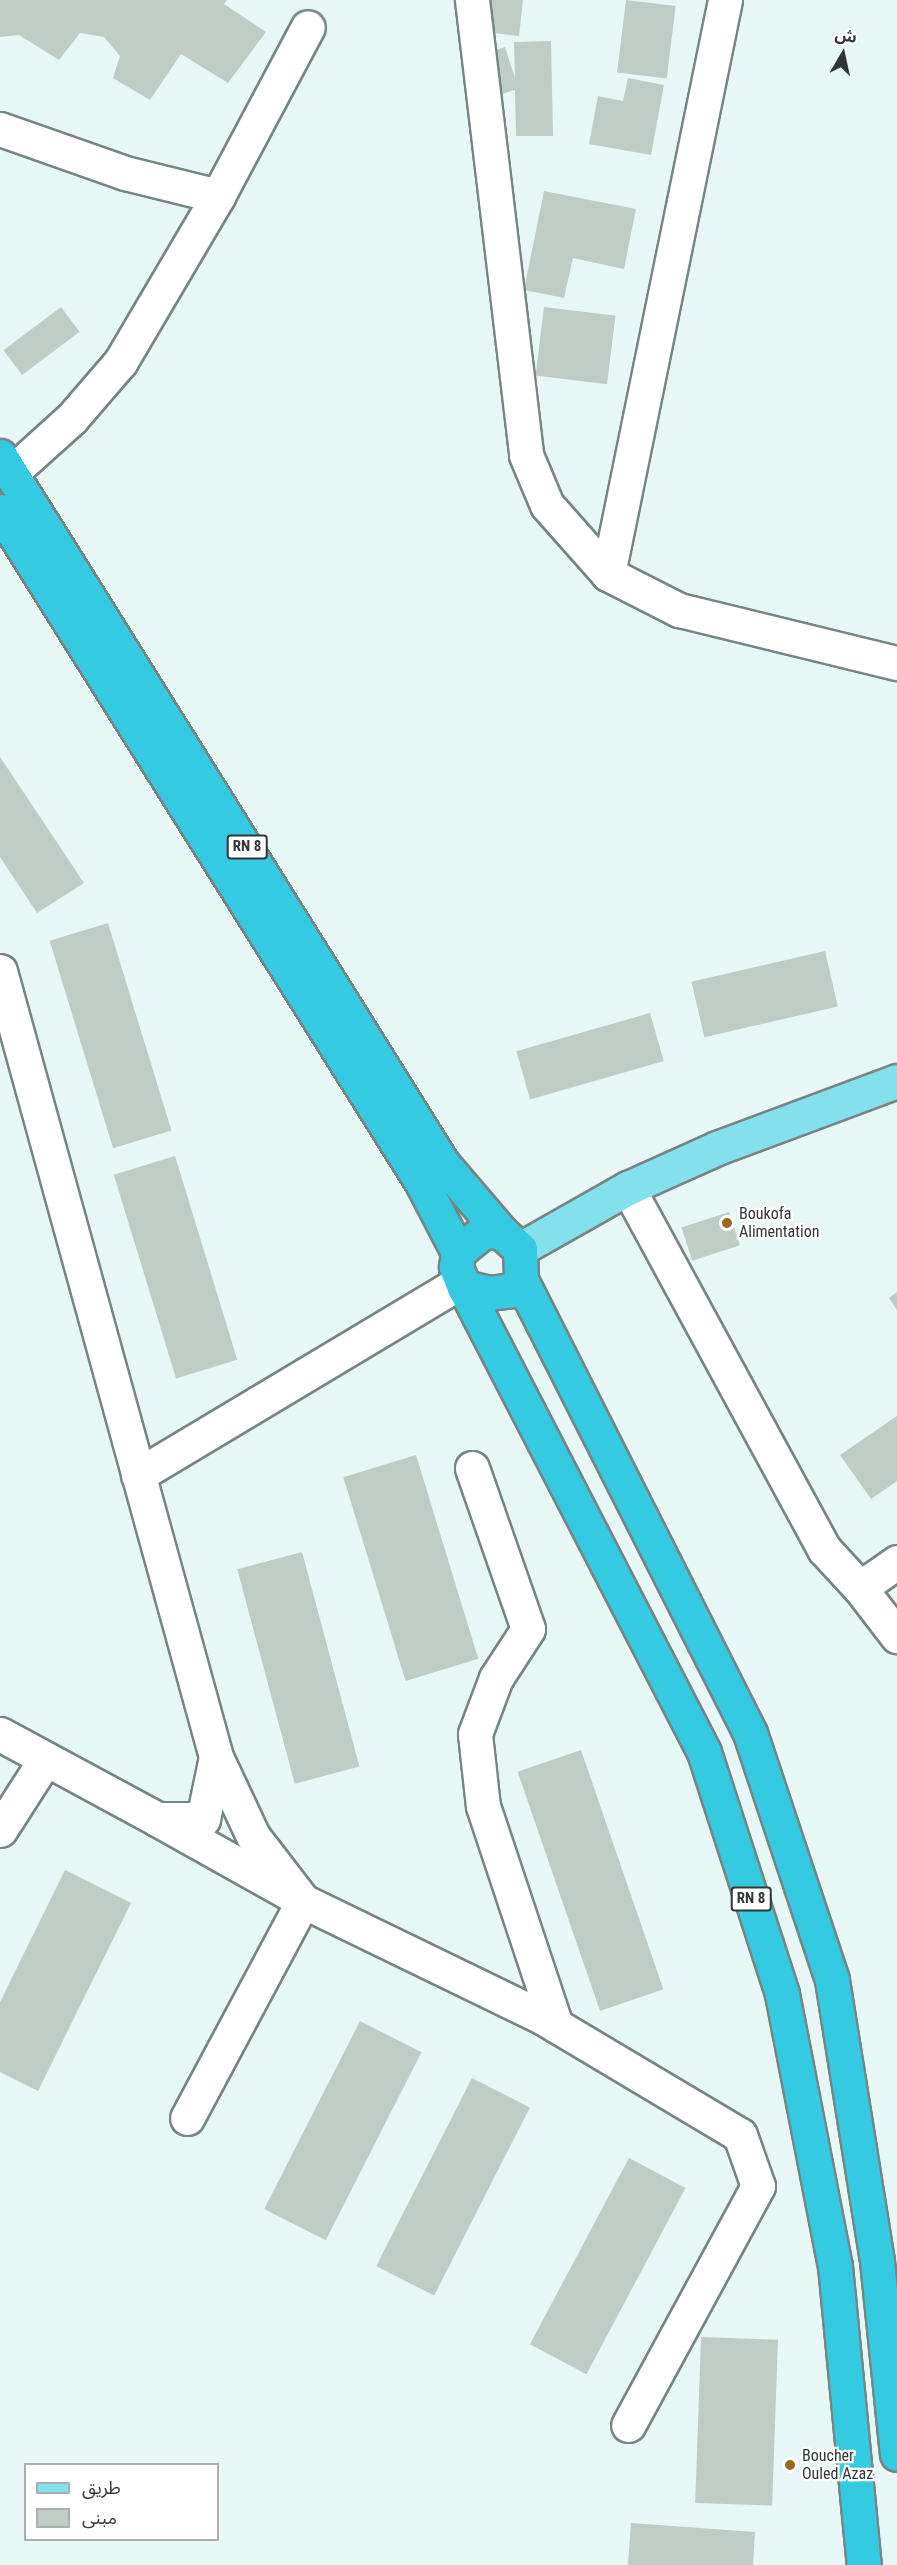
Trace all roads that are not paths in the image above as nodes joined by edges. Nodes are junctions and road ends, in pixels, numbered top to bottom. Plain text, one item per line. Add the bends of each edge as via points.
1 (472, 0) edge
2 (725, 0) edge
3 (308, 27) dead end
4 (0, 129) edge
5 (218, 196) junction
6 (6, 464) edge
7 (0, 511) edge
8 (608, 574) junction
9 (897, 663) edge
10 (0, 972) edge
11 (897, 1081) edge
12 (628, 1188) junction
13 (514, 1254) junction
14 (461, 1274) junction
15 (472, 1467) dead end
16 (138, 1475) junction
17 (897, 1562) edge
18 (860, 1588) junction
19 (897, 1636) edge
20 (0, 1734) edge
21 (216, 1757) junction
22 (45, 1760) junction
23 (157, 1819) junction
24 (0, 1830) edge
25 (303, 1902) junction
26 (556, 2025) junction
27 (187, 2118) dead end
28 (628, 2425) dead end
29 (897, 2454) edge
30 (864, 2565) edge

1 - 8 street via 526,455 547,505
2 - 8 street
3 - 5 street
4 - 5 street via 125,174
5 - 6 street via 121,361 72,418
6 - 13 highway, RN 8 via 443,1164
7 - 14 highway, RN 8 via 421,1181
8 - 9 street via 679,610
10 - 16 street
11 - 12 main road
12 - 13 main road
12 - 18 street via 824,1549
13 - 14 highway via 469,1238
13 - 14 highway via 513,1290 490,1293
13 - 29 highway, RN 8 via 750,1733 832,1980 877,2261
14 - 16 street
14 - 30 highway, RN 8 via 650,1639 704,1752 782,1994 835,2266
15 - 26 street via 528,1629 496,1678 475,1734 483,1806
16 - 21 street
17 - 18 street
18 - 19 street
20 - 22 street
21 - 23 street via 203,1818
21 - 25 street via 253,1836
22 - 23 street
22 - 24 street
23 - 25 street
25 - 26 street
25 - 27 street
26 - 28 street via 740,2135 758,2186

